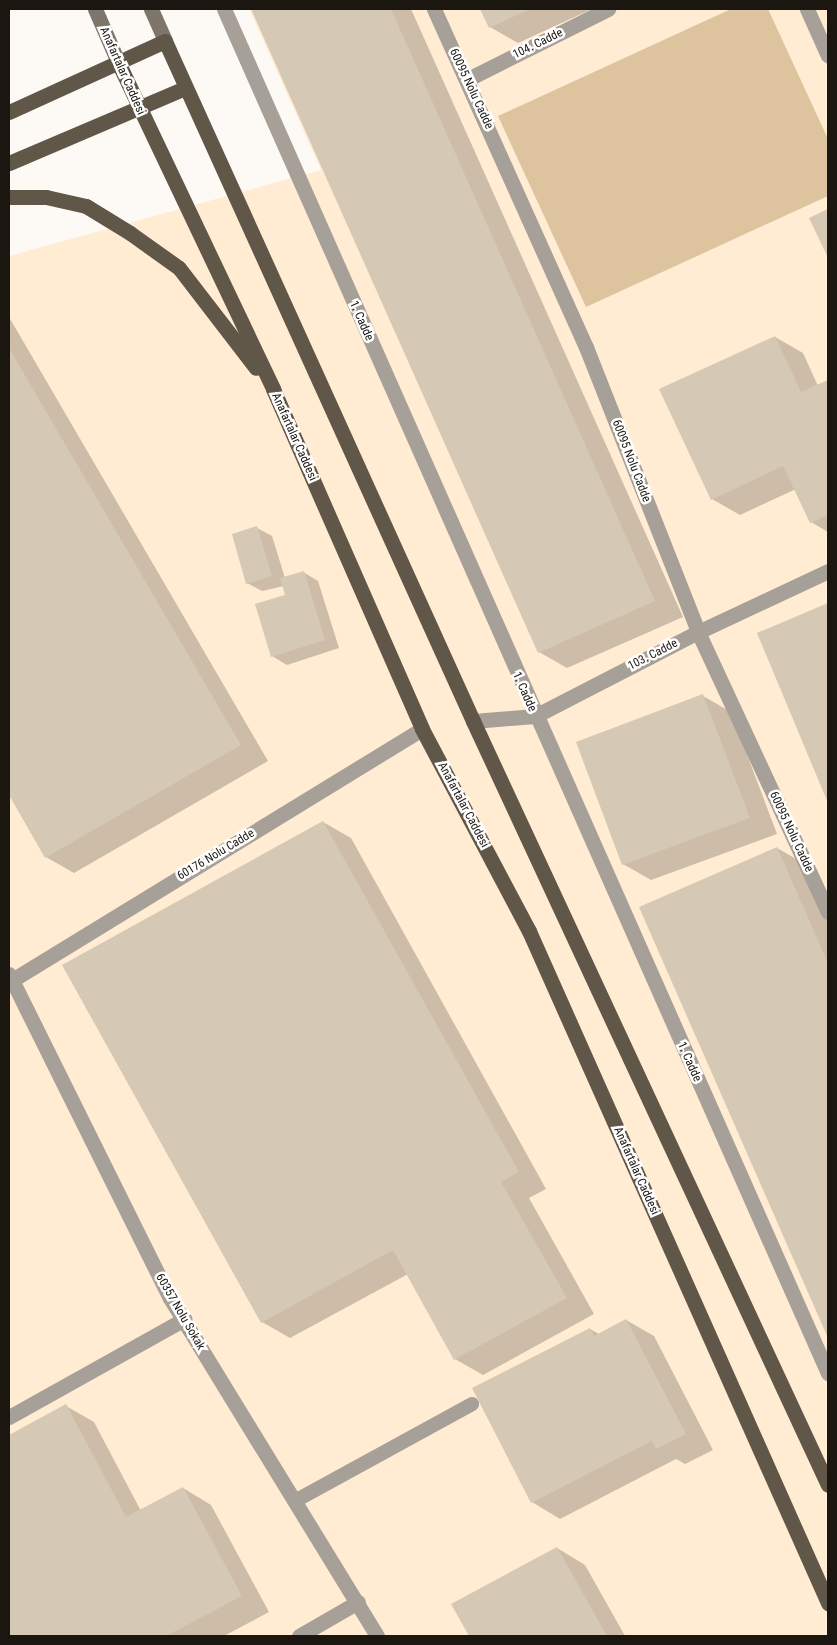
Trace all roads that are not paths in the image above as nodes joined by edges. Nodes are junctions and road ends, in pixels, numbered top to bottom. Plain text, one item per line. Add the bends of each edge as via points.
1 (95, 9) edge
2 (151, 9) edge
3 (224, 9) edge
4 (434, 9) edge
5 (608, 9) edge
6 (807, 9) edge
7 (165, 41) junction
8 (828, 56) edge
9 (118, 62) junction
10 (468, 79) junction
11 (185, 88) junction
12 (138, 108) junction
13 (9, 112) edge
14 (9, 163) edge
15 (9, 197) edge
16 (272, 389) junction
17 (828, 571) edge
18 (698, 632) junction
19 (535, 716) junction
20 (473, 721) junction
21 (422, 729) junction
22 (828, 912) edge
23 (10, 979) edge
24 (184, 1320) junction
25 (828, 1373) edge
26 (472, 1404) dead end
27 (9, 1417) edge
28 (828, 1485) edge
29 (295, 1501) junction
30 (358, 1602) junction
31 (828, 1603) edge
32 (299, 1636) edge
33 (377, 1636) edge

1 - 9 main road, Anafartalar Caddesi
2 - 7 main road
3 - 19 street, 1. Cadde
4 - 10 street, 60095 Nolu Cadde
5 - 10 street, 104. Cadde
6 - 8 street
7 - 9 main road
7 - 11 main road
9 - 12 main road, Anafartalar Caddesi
9 - 13 main road
10 - 18 street, 60095 Nolu Cadde via 586,347
11 - 12 main road
11 - 20 main road via 281,292
12 - 14 main road
12 - 16 main road, Anafartalar Caddesi via 204,239
15 - 16 main road via 46,197 86,206 179,268
16 - 21 main road, Anafartalar Caddesi
17 - 18 street, 103. Cadde
18 - 19 street, 103. Cadde
18 - 22 street, 60095 Nolu Cadde
19 - 20 street, 103. Cadde
19 - 25 street, 1. Cadde
20 - 28 main road
21 - 23 street, 60176 Nolu Cadde
21 - 31 main road, Anafartalar Caddesi via 529,931
23 - 24 street, 60357 Nolu Sokak
24 - 27 street
24 - 29 street, 60357 Nolu Sokak
26 - 29 lane
29 - 30 street, 60357 Nolu Sokak
30 - 32 street
30 - 33 street, 60357 Nolu Sokak

